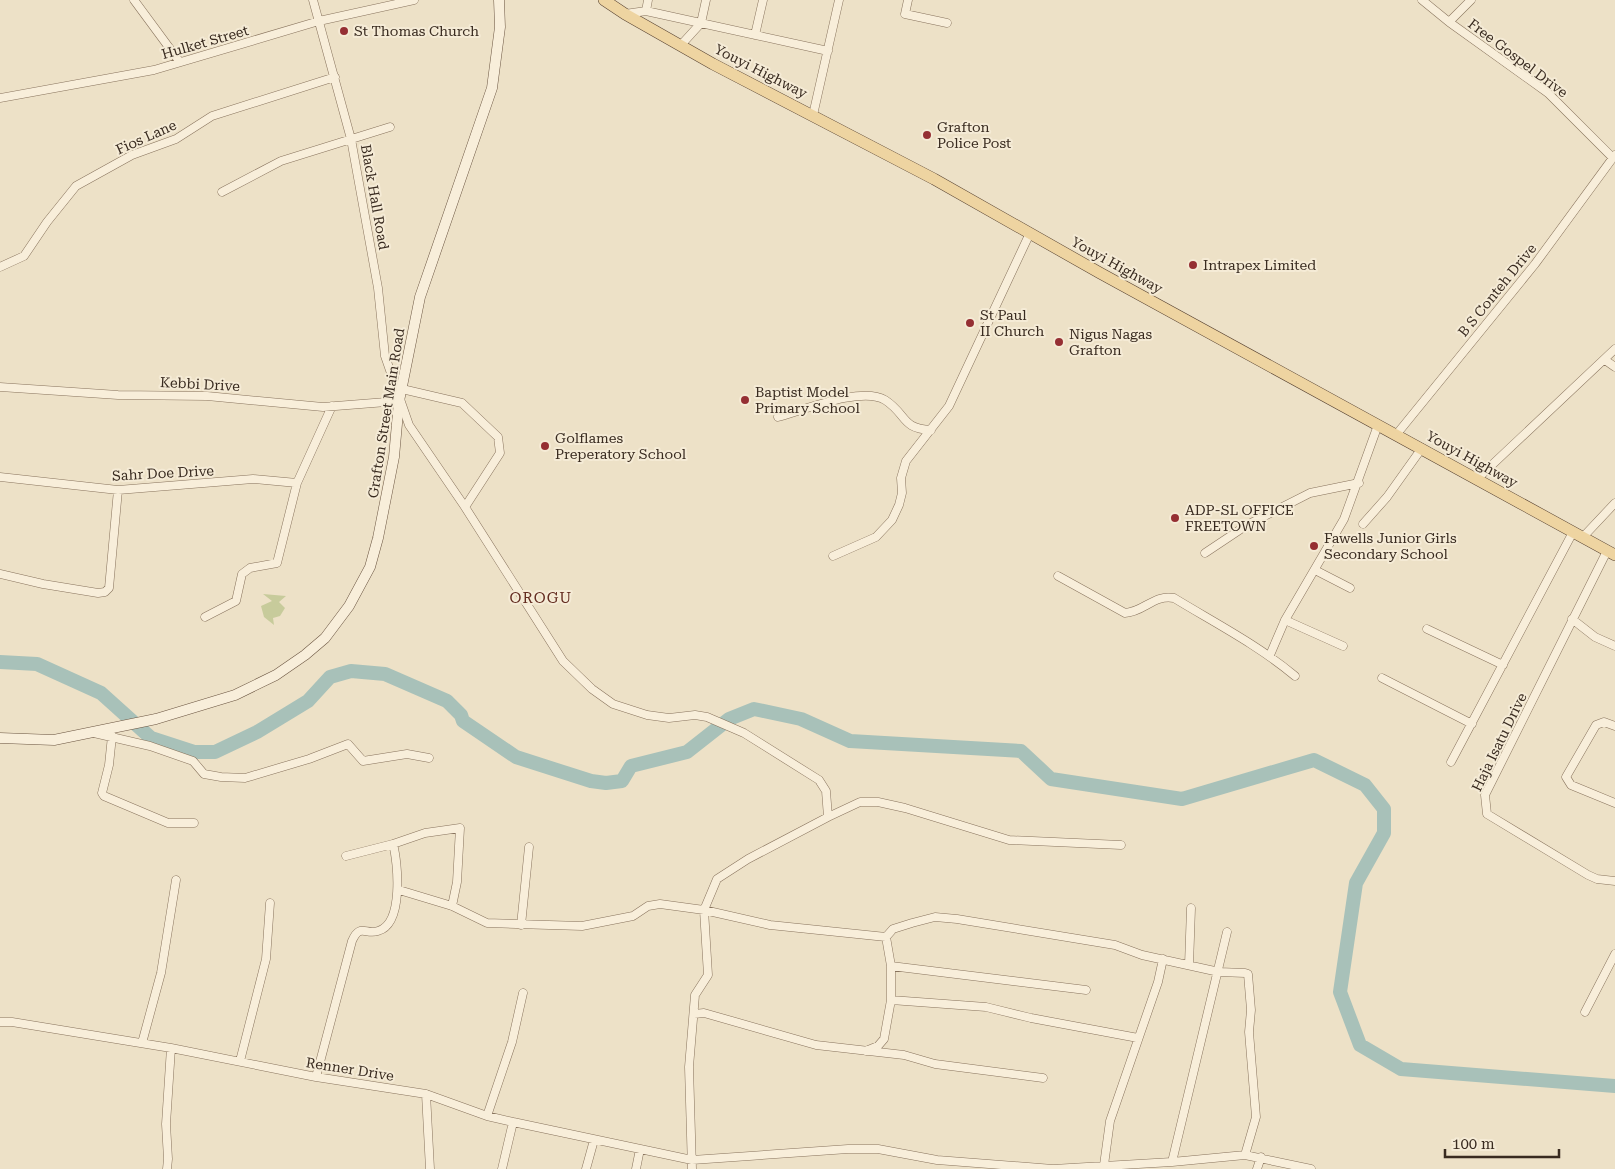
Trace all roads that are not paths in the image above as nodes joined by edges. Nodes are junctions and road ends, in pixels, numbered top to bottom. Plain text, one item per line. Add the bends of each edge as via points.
1 (134, 0) edge
2 (313, 0) edge
3 (414, 0) edge
4 (500, 0) edge
5 (604, 0) edge
6 (648, 0) edge
7 (706, 0) edge
8 (763, 0) edge
9 (837, 0) edge
10 (908, 0) edge
11 (1422, 0) edge
12 (1471, 0) edge
13 (646, 11) junction
14 (625, 14) junction
15 (319, 21) junction
16 (1450, 22) junction
17 (700, 23) junction
18 (947, 23) dead end
19 (755, 35) junction
20 (681, 45) junction
21 (828, 51) junction
22 (179, 61) junction
23 (335, 78) junction
24 (0, 98) edge
25 (814, 115) junction
26 (390, 127) dead end
27 (351, 139) junction
28 (1614, 156) edge
29 (222, 192) dead end
30 (1030, 233) junction
31 (0, 266) edge
32 (1615, 349) edge
33 (1605, 360) junction
34 (1615, 367) edge
35 (0, 387) edge
36 (402, 389) junction
37 (399, 401) junction
38 (332, 406) junction
39 (778, 417) dead end
40 (1378, 426) junction
41 (931, 430) junction
42 (1396, 435) junction
43 (1422, 448) junction
44 (0, 477) edge
45 (1477, 479) junction
46 (1359, 482) junction
47 (297, 483) junction
48 (118, 490) junction
49 (1615, 504) edge
50 (465, 507) junction
51 (1363, 524) dead end
52 (1578, 535) junction
53 (1205, 553) dead end
54 (1611, 553) edge
55 (833, 556) dead end
56 (1314, 570) junction
57 (0, 574) edge
58 (1058, 576) dead end
59 (1350, 588) dead end
60 (205, 617) dead end
61 (1572, 619) junction
62 (1286, 620) junction
63 (1427, 629) dead end
64 (1342, 646) dead end
65 (1615, 646) edge
66 (1270, 655) junction
67 (1503, 665) junction
68 (1295, 676) dead end
69 (1382, 678) dead end
70 (1472, 724) junction
71 (1615, 726) edge
72 (112, 733) junction
73 (0, 738) edge
74 (429, 758) dead end
75 (1451, 762) dead end
76 (1615, 803) edge
77 (828, 817) junction
78 (194, 823) dead end
79 (393, 844) junction
80 (1121, 845) dead end
81 (529, 847) dead end
82 (346, 856) dead end
83 (176, 880) dead end
84 (1615, 881) edge
85 (399, 890) junction
86 (270, 903) dead end
87 (452, 906) junction
88 (1191, 908) dead end
89 (704, 910) junction
90 (521, 925) junction
91 (1227, 932) dead end
92 (886, 937) junction
93 (1615, 956) edge
94 (1162, 959) junction
95 (1189, 965) junction
96 (892, 966) junction
97 (1219, 972) junction
98 (1086, 990) dead end
99 (523, 993) dead end
100 (891, 1000) junction
101 (1585, 1012) dead end
102 (694, 1014) junction
103 (0, 1022) edge
104 (1138, 1038) junction
105 (142, 1043) junction
106 (171, 1048) junction
107 (866, 1051) junction
108 (240, 1061) junction
109 (316, 1077) junction
110 (1043, 1078) dead end
111 (426, 1094) junction
112 (487, 1116) junction
113 (513, 1122) junction
114 (594, 1140) junction
115 (640, 1149) junction
116 (1246, 1155) junction
117 (1261, 1157) junction
118 (937, 1160) junction
119 (1172, 1162) junction
120 (692, 1165) edge
121 (1104, 1165) junction
122 (167, 1169) edge
123 (430, 1169) edge
124 (502, 1169) edge
125 (586, 1169) edge
126 (636, 1169) edge
127 (935, 1169) edge
128 (1257, 1169) edge
129 (1311, 1169) edge

1 - 22 street
2 - 15 street, Black Hall Road
3 - 15 street, Hulket Street
4 - 36 street, Grafton Street Main Road via 492,88 420,298
5 - 14 main road, Youyi Highway
6 - 13 street
7 - 17 street
8 - 19 street
9 - 21 street
10 - 18 street via 905,14
11 - 16 street
12 - 16 street, Free Gospel Drive
13 - 14 street
13 - 17 street
14 - 20 main road, Youyi Highway
15 - 22 street, Hulket Street
15 - 23 street, Black Hall Road
16 - 28 street, Free Gospel Drive via 1548,93
17 - 19 street
17 - 20 street
19 - 21 street
20 - 25 main road, Youyi Highway
21 - 25 street
22 - 24 street, Hulket Street via 154,70
23 - 27 street, Black Hall Road
23 - 31 street, Fios Lane via 212,116 176,139 132,155 76,186 24,256
25 - 30 main road, Youyi Highway
26 - 27 street
27 - 29 street via 281,162
27 - 37 street, Black Hall Road via 378,288 385,356
28 - 42 street, B S Conteh Drive via 1535,264
30 - 40 main road, Youyi Highway
30 - 41 street via 949,406
32 - 33 street
33 - 34 street
33 - 45 street
35 - 38 street, Kebbi Drive via 118,395 206,396
36 - 37 street, Grafton Street Main Road
36 - 50 street via 462,403 498,437 500,453
37 - 38 street, Kebbi Drive
37 - 50 street, Black Hall Road via 409,426
37 - 72 street, Grafton Street Main Road via 390,475 370,568 349,606 325,638 276,675 236,695
38 - 47 street
39 - 41 street via 827,402 878,396 911,427
40 - 42 main road, Youyi Highway
40 - 46 street
41 - 55 street via 906,462 901,478 900,504 884,531
42 - 43 main road, Youyi Highway
43 - 45 main road, Youyi Highway
43 - 51 street
44 - 48 street, Sahr Doe Drive
45 - 52 main road, Youyi Highway
46 - 53 street via 1310,494 1247,525
46 - 56 street via 1344,519
47 - 48 street, Sahr Doe Drive via 252,479
47 - 60 street via 278,563 250,568 242,574 236,601
48 - 57 street via 109,588 105,592 43,584
49 - 52 street
50 - 77 street, Black Hall Road via 563,661 592,689 613,704 647,715 707,717 744,733 819,780 826,790
52 - 54 main road, Youyi Highway
52 - 67 street
54 - 61 street, Haja Isatu Drive
56 - 59 street
56 - 62 street
58 - 66 street via 1125,613 1152,600 1166,596 1174,598
61 - 65 street via 1595,637
61 - 84 street, Haja Isatu Drive via 1485,795 1484,805 1487,814 1512,832 1555,853 1596,879
62 - 64 street
62 - 66 street
63 - 67 street
66 - 68 street
67 - 70 street
69 - 70 street
70 - 75 street
71 - 76 street via 1604,722 1596,725 1566,777 1571,785
72 - 73 street, Grafton Street Main Road via 93,732 54,740
72 - 74 street via 193,761 204,774 221,777 245,778 309,760 348,744 363,761 407,754
72 - 78 street via 109,765 102,786 104,796 168,823
77 - 80 street via 860,802 878,802 1009,840
77 - 89 street via 717,879
79 - 82 street
79 - 85 street
79 - 87 street via 432,832 460,828 457,882
81 - 90 street
83 - 105 street via 161,973
85 - 87 street
85 - 109 street via 385,927 378,931 361,930 356,934
86 - 108 street via 266,959
87 - 90 street via 486,923
88 - 95 street
89 - 90 street via 660,904 648,906 633,916 582,926
89 - 92 street via 770,925
89 - 102 street via 708,975 695,995
91 - 97 street
92 - 94 street via 893,929 935,917 1035,930 1115,945
92 - 96 street
93 - 101 street
94 - 95 street
94 - 104 street via 1158,982
95 - 97 street
96 - 98 street
96 - 100 street
97 - 116 street via 1248,974 1256,1117
97 - 119 street
99 - 112 street via 512,1042
100 - 104 street via 986,1007
100 - 107 street via 884,1039
102 - 107 street via 704,1013 816,1045
102 - 120 street via 689,1067
103 - 105 street, Renner Drive
104 - 121 street via 1110,1121
105 - 106 street, Renner Drive
106 - 108 street, Renner Drive
106 - 122 street
107 - 110 street via 904,1055 965,1069
108 - 109 street, Renner Drive
109 - 111 street, Renner Drive
111 - 112 street, Renner Drive
111 - 123 street
112 - 113 street, Renner Drive
113 - 114 street, Renner Drive
113 - 124 street
114 - 115 street, Renner Drive
114 - 125 street
115 - 120 street, Renner Drive
115 - 126 street
116 - 117 street, Renner Drive
116 - 119 street, Renner Drive
117 - 128 street
117 - 129 street, Renner Drive
118 - 120 street, Renner Drive via 878,1150 848,1149
118 - 121 street, Renner Drive via 1053,1169
118 - 127 street
119 - 121 street, Renner Drive

